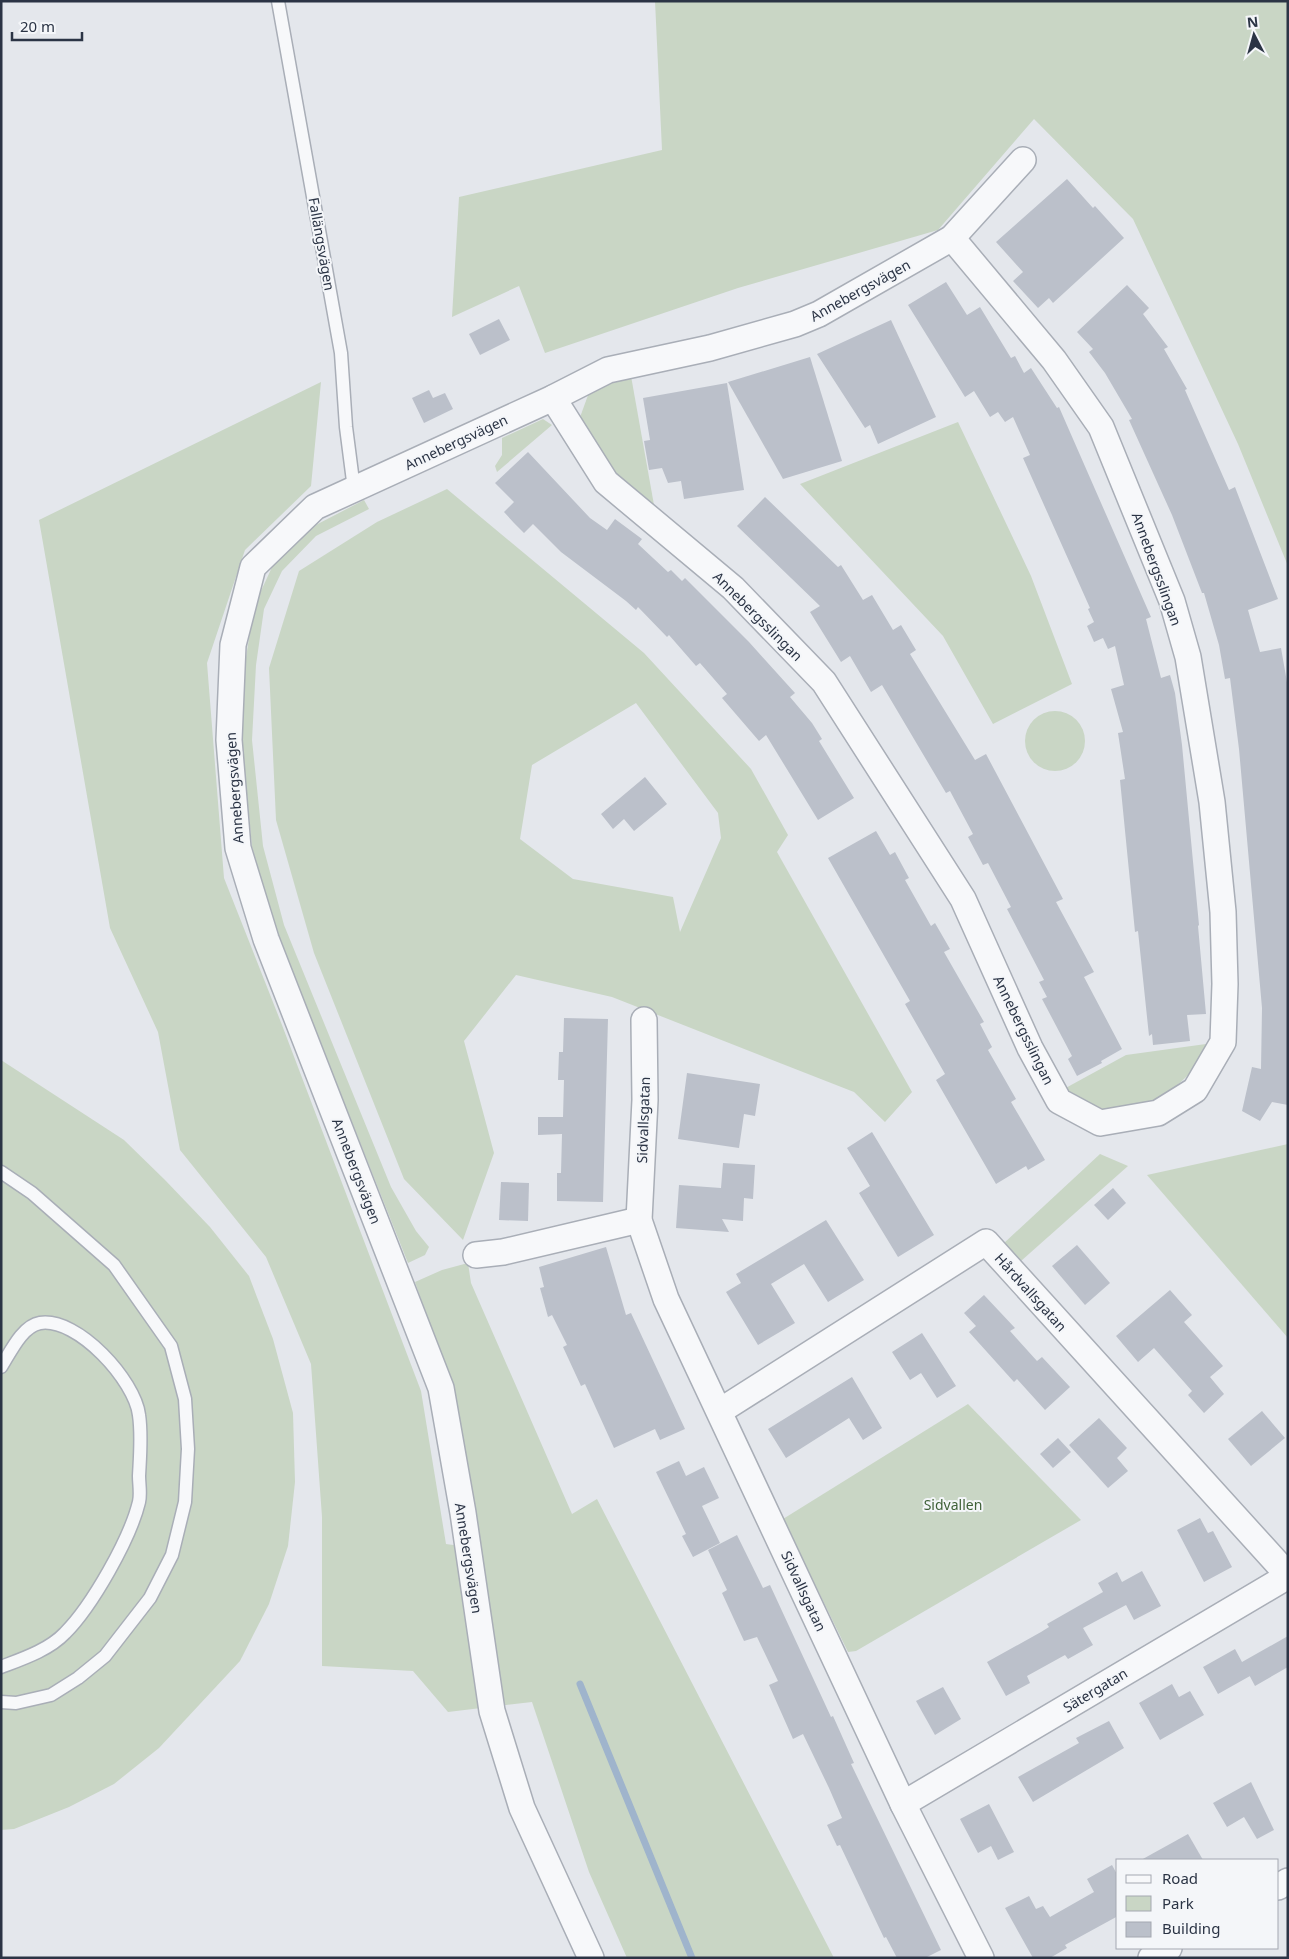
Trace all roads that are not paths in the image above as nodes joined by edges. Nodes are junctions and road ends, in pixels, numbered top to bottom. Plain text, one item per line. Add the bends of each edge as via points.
1 (278, 1) edge
2 (1023, 160) dead end
3 (952, 238) junction
4 (553, 398) junction
5 (354, 489) junction
6 (644, 1020) dead end
7 (1, 1172) edge
8 (639, 1220) junction
9 (476, 1255) dead end
10 (1, 1367) edge
11 (720, 1411) junction
12 (1288, 1575) edge
13 (1, 1667) edge
14 (1, 1702) edge
15 (903, 1804) junction
16 (1167, 1949) edge
17 (591, 1958) edge
18 (981, 1958) edge
19 (1151, 1958) edge

1 - 5 lane, Fallängsvägen via 341,353
2 - 3 street, Annebergsvägen
3 - 4 street, Annebergsvägen via 819,314 795,324 710,348 608,370
3 - 4 street, Annebergsslingan via 1054,360 1100,427 1172,601 1188,657 1212,802 1223,912 1223,1042 1195,1090 1158,1113 1100,1123 1059,1102 1030,1048 963,899 824,682 733,588 606,482
4 - 5 street, Annebergsvägen
5 - 17 street, Annebergsvägen via 315,507 253,567 233,645 229,740 238,848 266,939 441,1388 492,1710 522,1808
6 - 8 street, Sidvallsgatan via 645,1100
7 - 14 lane via 32,1193 114,1265 171,1346 184,1399 188,1449 185,1502 172,1556 150,1598 105,1656 78,1678 51,1695 16,1703
8 - 9 street via 503,1252
8 - 11 street, Sidvallsgatan via 666,1299
10 - 13 lane via 22,1334 40,1323 60,1325 78,1333 125,1379 140,1414 140,1453 139,1501 126,1537 95,1593 64,1634 31,1656
11 - 12 street, Hårdvallsgatan via 986,1242
11 - 15 street, Sidvallsgatan
12 - 15 street, Sätergatan
15 - 18 street, Sidvallsgatan
16 - 19 street

